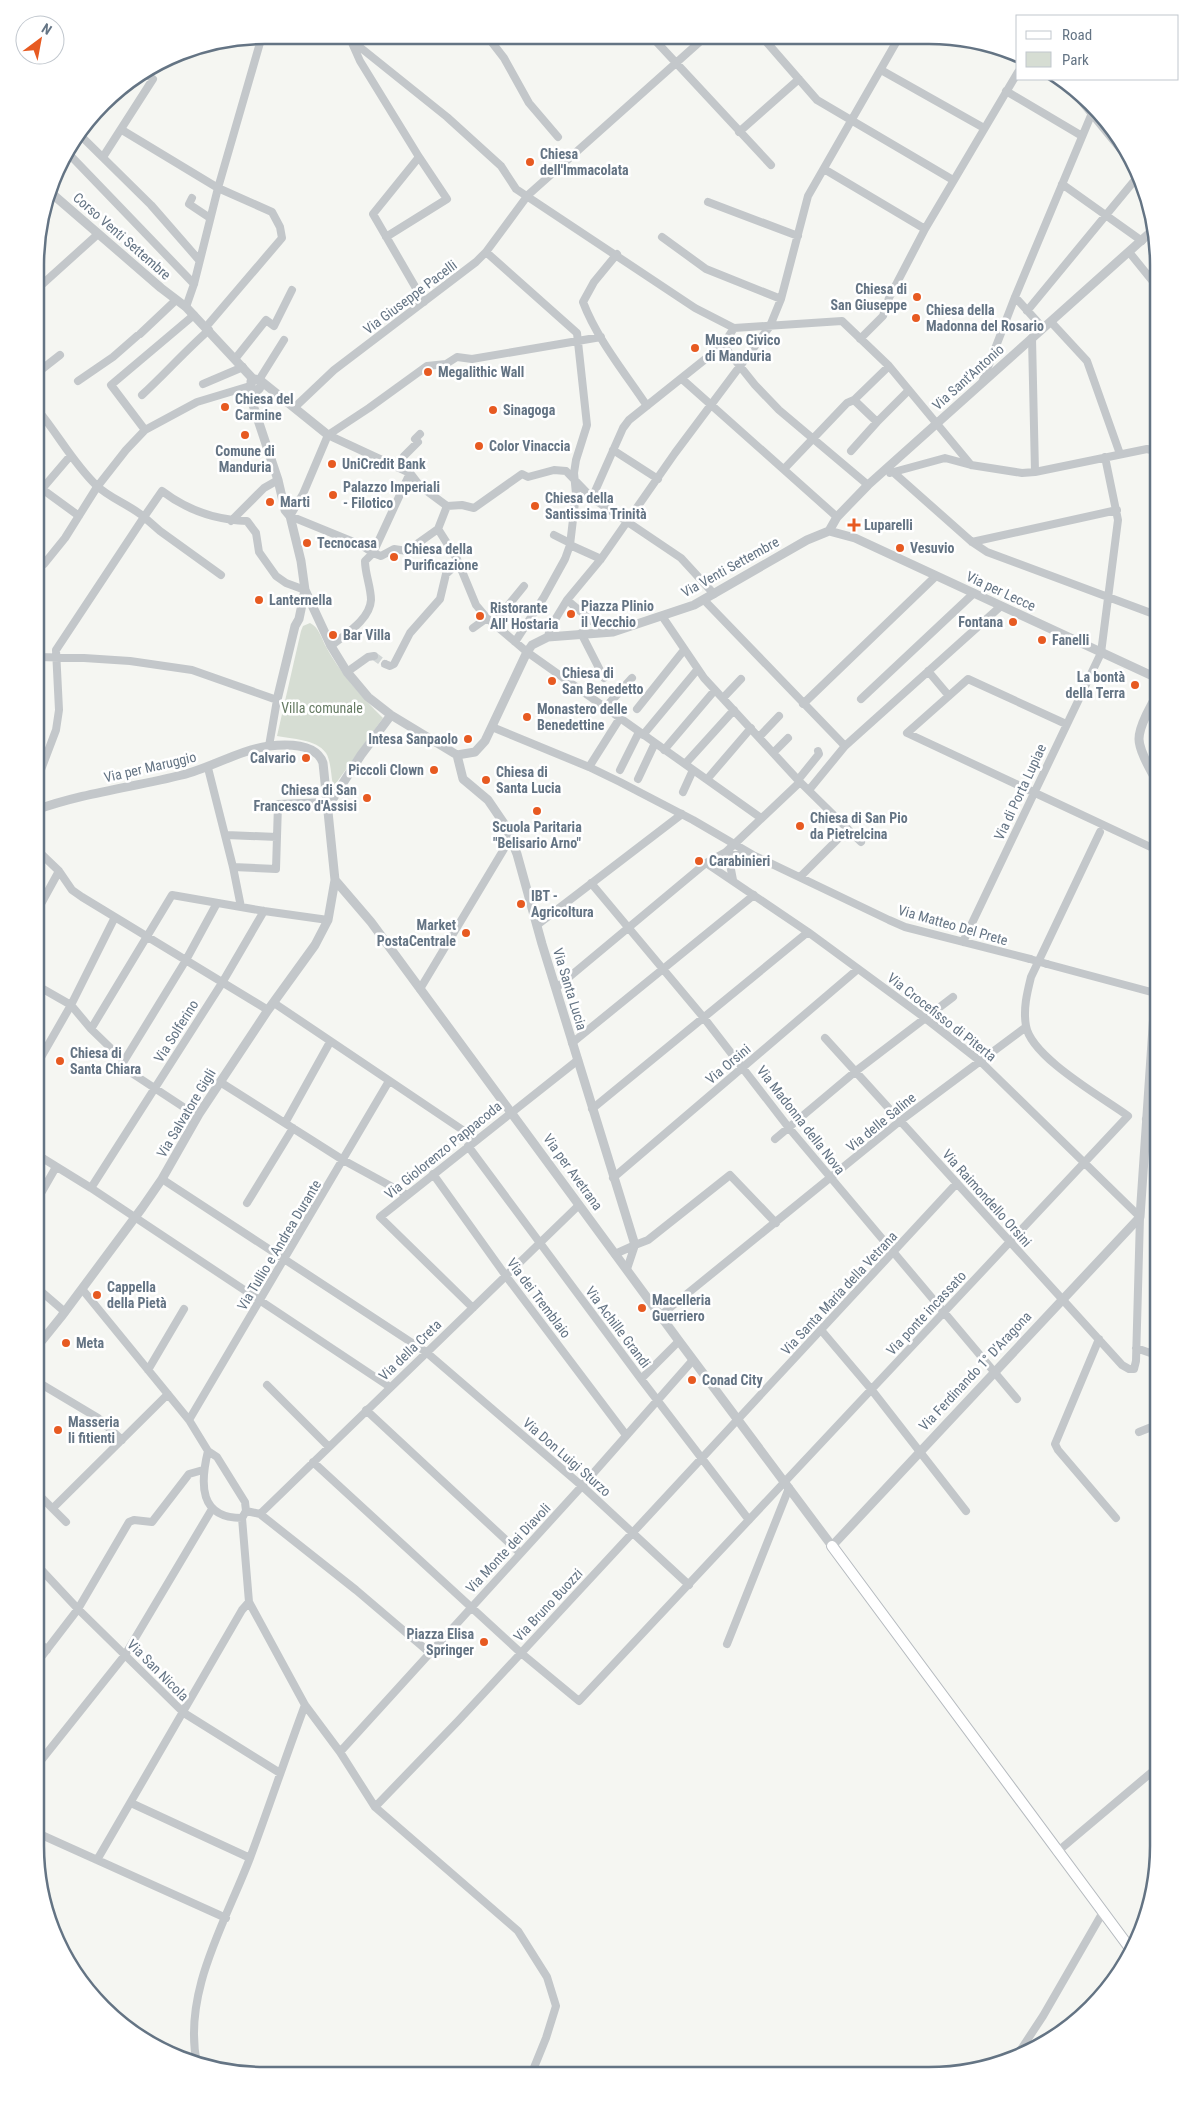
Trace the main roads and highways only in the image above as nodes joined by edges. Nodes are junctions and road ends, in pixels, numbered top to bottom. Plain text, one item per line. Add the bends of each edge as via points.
1 (832, 1546) road end
2 (1127, 1944) edge

1 - 2 main road

